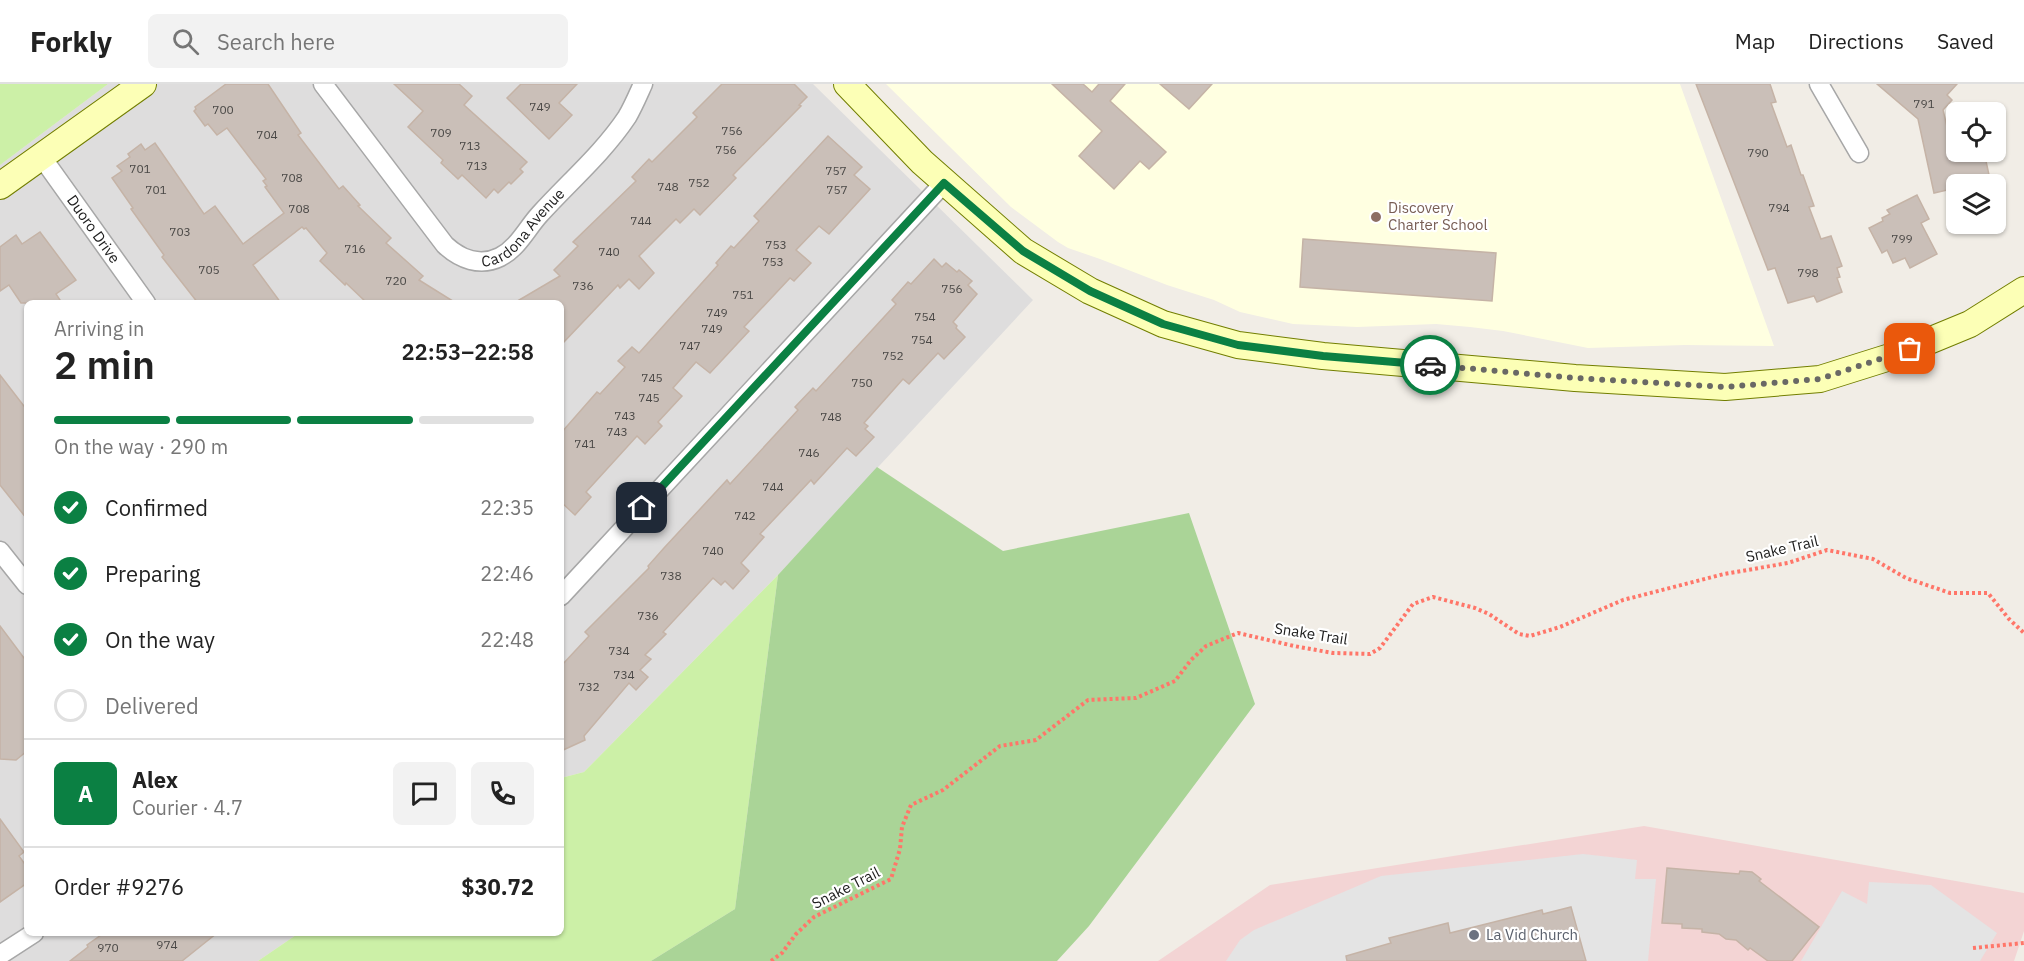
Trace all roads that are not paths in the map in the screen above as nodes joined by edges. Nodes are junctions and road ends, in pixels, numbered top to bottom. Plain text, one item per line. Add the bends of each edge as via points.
1 (143, 84) edge
2 (323, 84) edge
3 (643, 84) edge
4 (847, 84) edge
5 (1819, 84) edge
6 (1859, 153) dead end
7 (40, 156) junction
8 (944, 183) junction
9 (0, 186) edge
10 (2024, 290) edge
11 (144, 300) edge
12 (0, 551) edge
13 (24, 581) edge
14 (564, 593) edge
15 (30, 936) edge
16 (0, 956) edge

1 - 7 street
2 - 3 street, Cardona Avenue via 445,245 475,262 498,258 517,243 627,117
4 - 8 street
5 - 6 street
7 - 9 street
7 - 11 street, Duoro Drive
8 - 10 street via 1023,251 1090,291 1163,324 1238,345 1323,356 1725,387 1820,379 1890,357 1970,324
8 - 14 street
12 - 13 street
15 - 16 street

